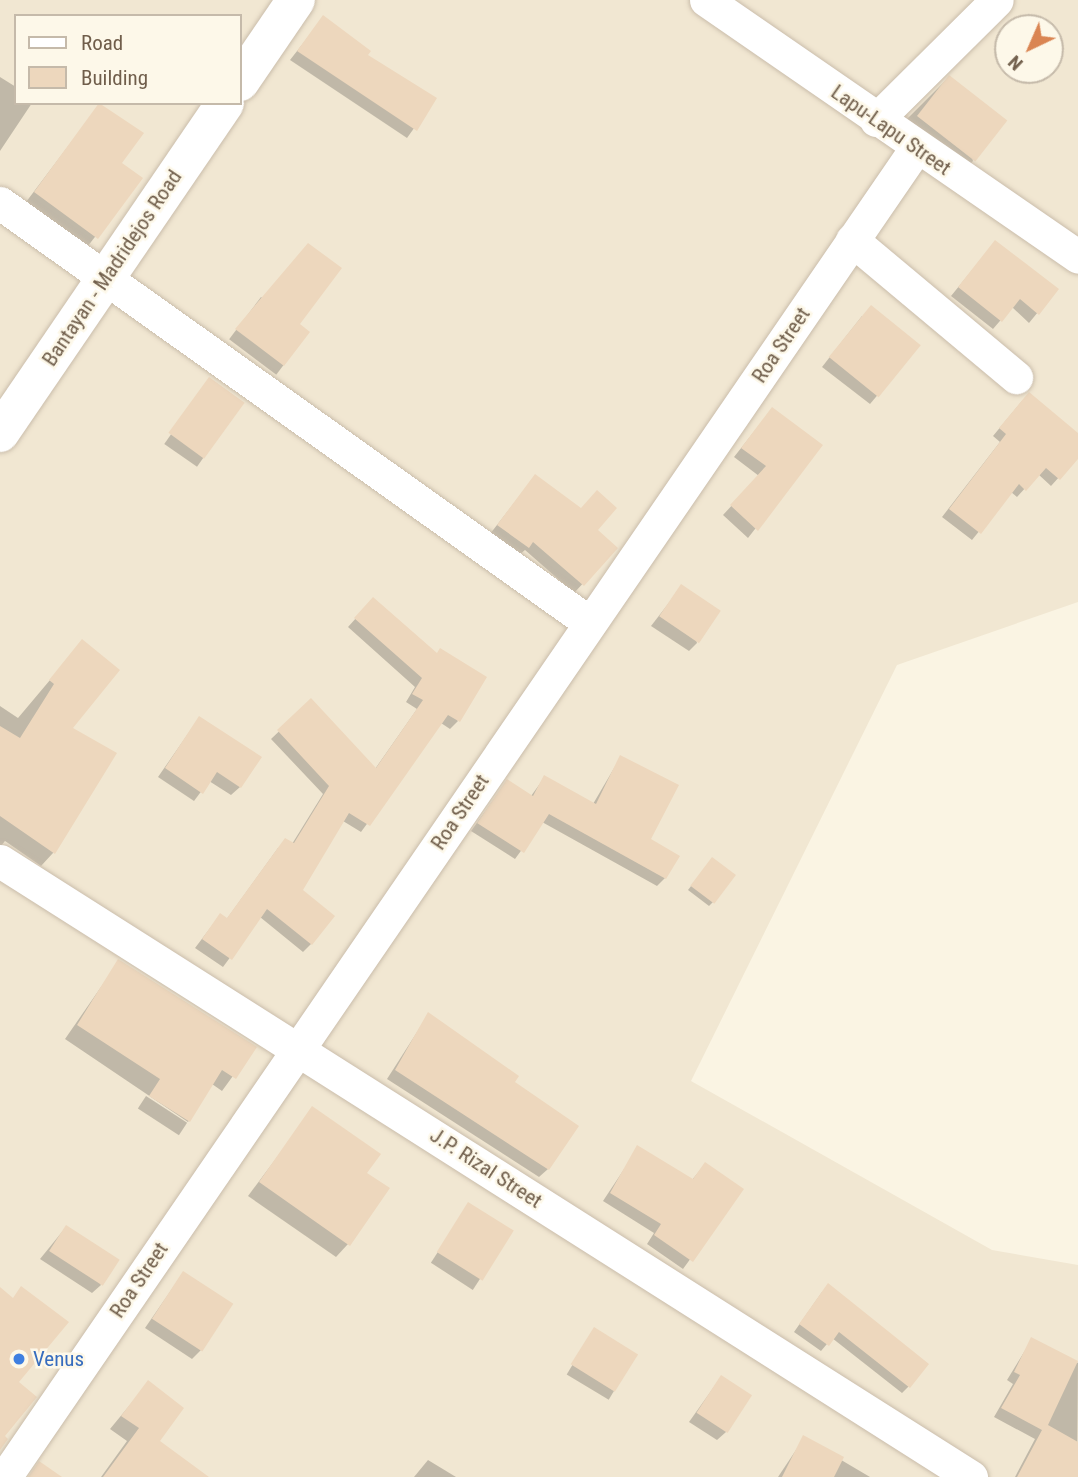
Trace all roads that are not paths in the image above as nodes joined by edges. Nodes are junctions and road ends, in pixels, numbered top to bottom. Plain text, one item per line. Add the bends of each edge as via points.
1 (296, 0) edge
2 (706, 0) edge
3 (997, 0) edge
4 (242, 79) edge
5 (224, 105) edge
6 (876, 120) junction
7 (916, 148) junction
8 (0, 204) edge
9 (852, 240) junction
10 (1078, 257) edge
11 (105, 278) junction
12 (1016, 377) dead end
13 (0, 433) edge
14 (590, 623) junction
15 (0, 861) edge
16 (299, 1048) junction
17 (5, 1477) edge
18 (971, 1477) edge

1 - 4 main road
2 - 6 street, Lapu-Lapu Street
3 - 6 street
5 - 11 main road, Bantayan - Madridejos Road
6 - 7 street, Lapu-Lapu Street
7 - 9 street, Roa Street
7 - 10 street, Lapu-Lapu Street
8 - 11 street
9 - 12 street
9 - 14 street, Roa Street
11 - 13 main road, Bantayan - Madridejos Road
11 - 14 street
14 - 16 street, Roa Street
15 - 16 street, J.P. Rizal Street
16 - 17 street, Roa Street
16 - 18 street, J.P. Rizal Street

